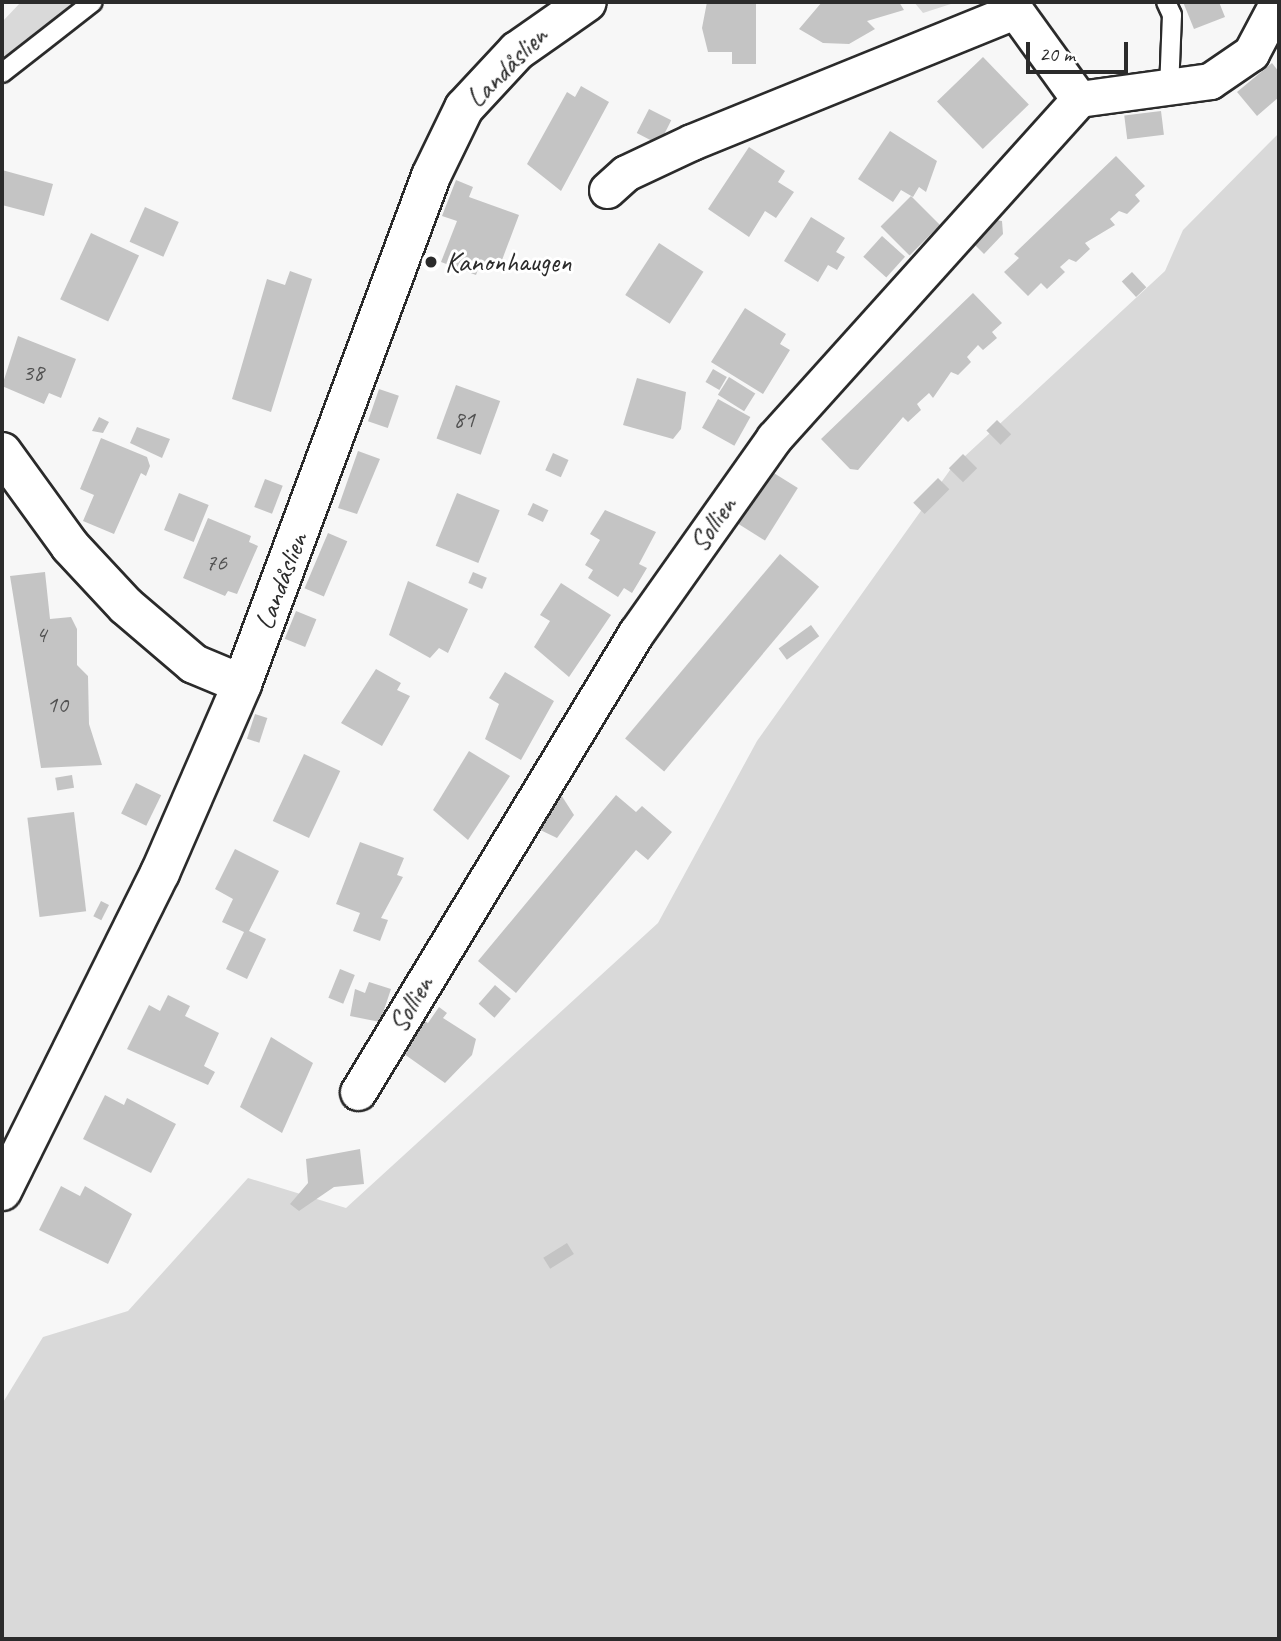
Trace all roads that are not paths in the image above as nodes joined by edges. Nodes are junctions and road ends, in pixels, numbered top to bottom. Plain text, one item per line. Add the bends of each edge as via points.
1 (93, 2) edge
2 (587, 2) edge
3 (1166, 2) edge
4 (1278, 2) edge
5 (1012, 6) edge
6 (2, 74) edge
7 (1169, 91) junction
8 (1079, 99) junction
9 (607, 190) dead end
10 (2, 452) edge
11 (242, 684) junction
12 (358, 1092) dead end
13 (2, 1191) edge

1 - 6 lane
2 - 11 street, Landåslien via 517,51 464,108 431,176
3 - 7 lane via 1172,15
4 - 7 street via 1251,54 1210,81
5 - 8 street
5 - 9 street via 692,142 626,173
7 - 8 street
8 - 12 street, Sollien via 774,438 636,633
10 - 11 street via 70,546 126,606 194,664
11 - 13 street, Landåslien via 160,873

